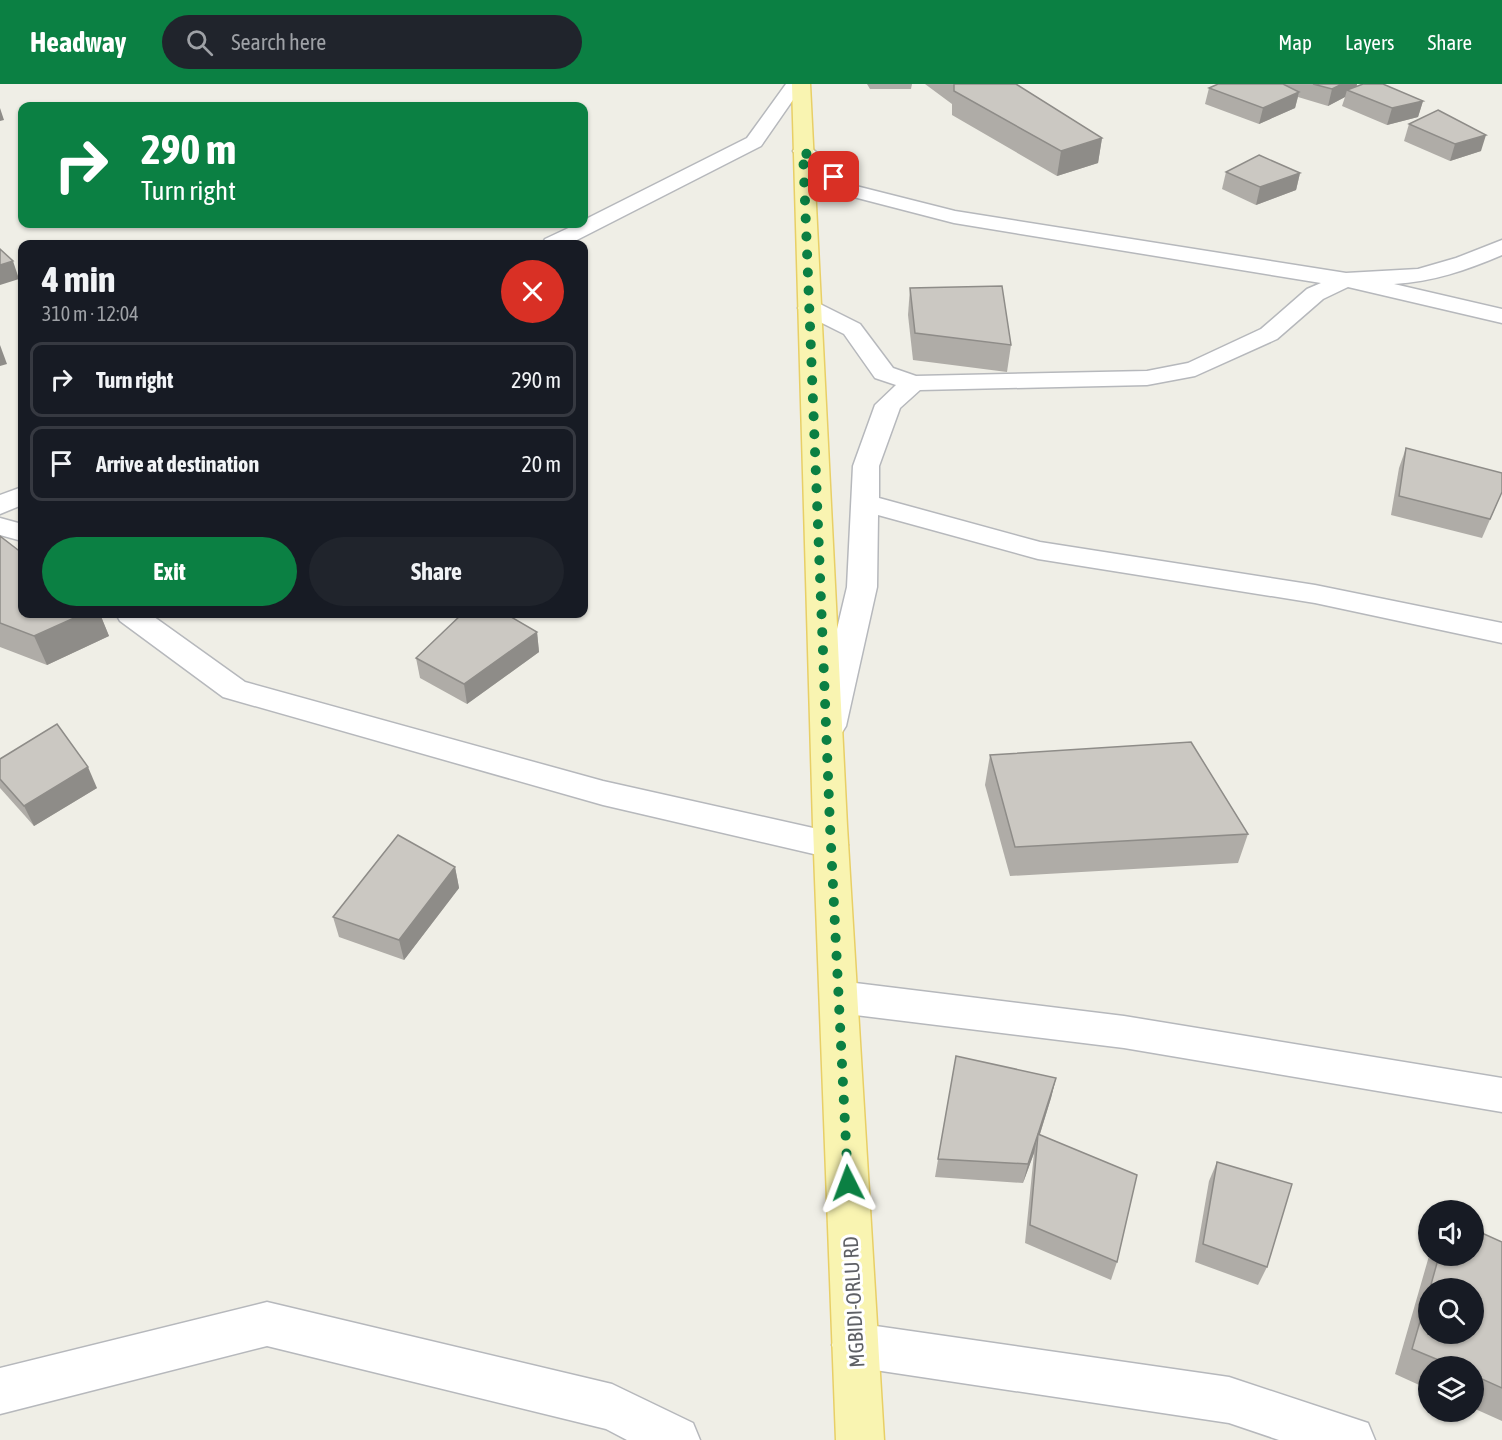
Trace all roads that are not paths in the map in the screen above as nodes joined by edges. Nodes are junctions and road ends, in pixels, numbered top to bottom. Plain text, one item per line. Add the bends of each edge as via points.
1 (795, 84) edge
2 (801, 84) edge
3 (803, 151) junction
4 (588, 226) edge
5 (585, 228) edge
6 (561, 240) edge
7 (1502, 247) edge
8 (1346, 280) junction
9 (810, 308) junction
10 (1502, 316) edge
11 (914, 383) junction
12 (18, 497) edge
13 (864, 503) junction
14 (0, 506) edge
15 (0, 526) edge
16 (18, 532) edge
17 (136, 618) edge
18 (1502, 633) edge
19 (828, 736) junction
20 (831, 845) junction
21 (839, 997) junction
22 (1502, 1095) edge
23 (855, 1345) junction
24 (0, 1391) edge
25 (675, 1440) edge
26 (860, 1440) edge
27 (1351, 1440) edge

1 - 4 street via 754,142
2 - 3 main road, MGBIDI-ORLU RD
3 - 8 street via 849,190 954,217
3 - 9 main road, MGBIDI-ORLU RD
5 - 6 street
7 - 8 street via 1419,276
8 - 10 street
8 - 11 street via 1315,294 1269,334 1195,369 1147,378
9 - 11 street via 852,329 884,373
9 - 19 main road, MGBIDI-ORLU RD
11 - 13 street via 888,405 866,466
12 - 14 street
13 - 18 street via 1038,550 1315,594
13 - 19 street via 862,587
15 - 16 street
17 - 20 street via 234,690 603,793
19 - 20 main road, MGBIDI-ORLU RD
20 - 21 main road, MGBIDI-ORLU RD
21 - 22 street via 1124,1032
21 - 23 main road, MGBIDI-ORLU RD
23 - 26 main road, MGBIDI-ORLU RD
23 - 27 street via 1228,1400
24 - 25 street via 267,1324 612,1407

